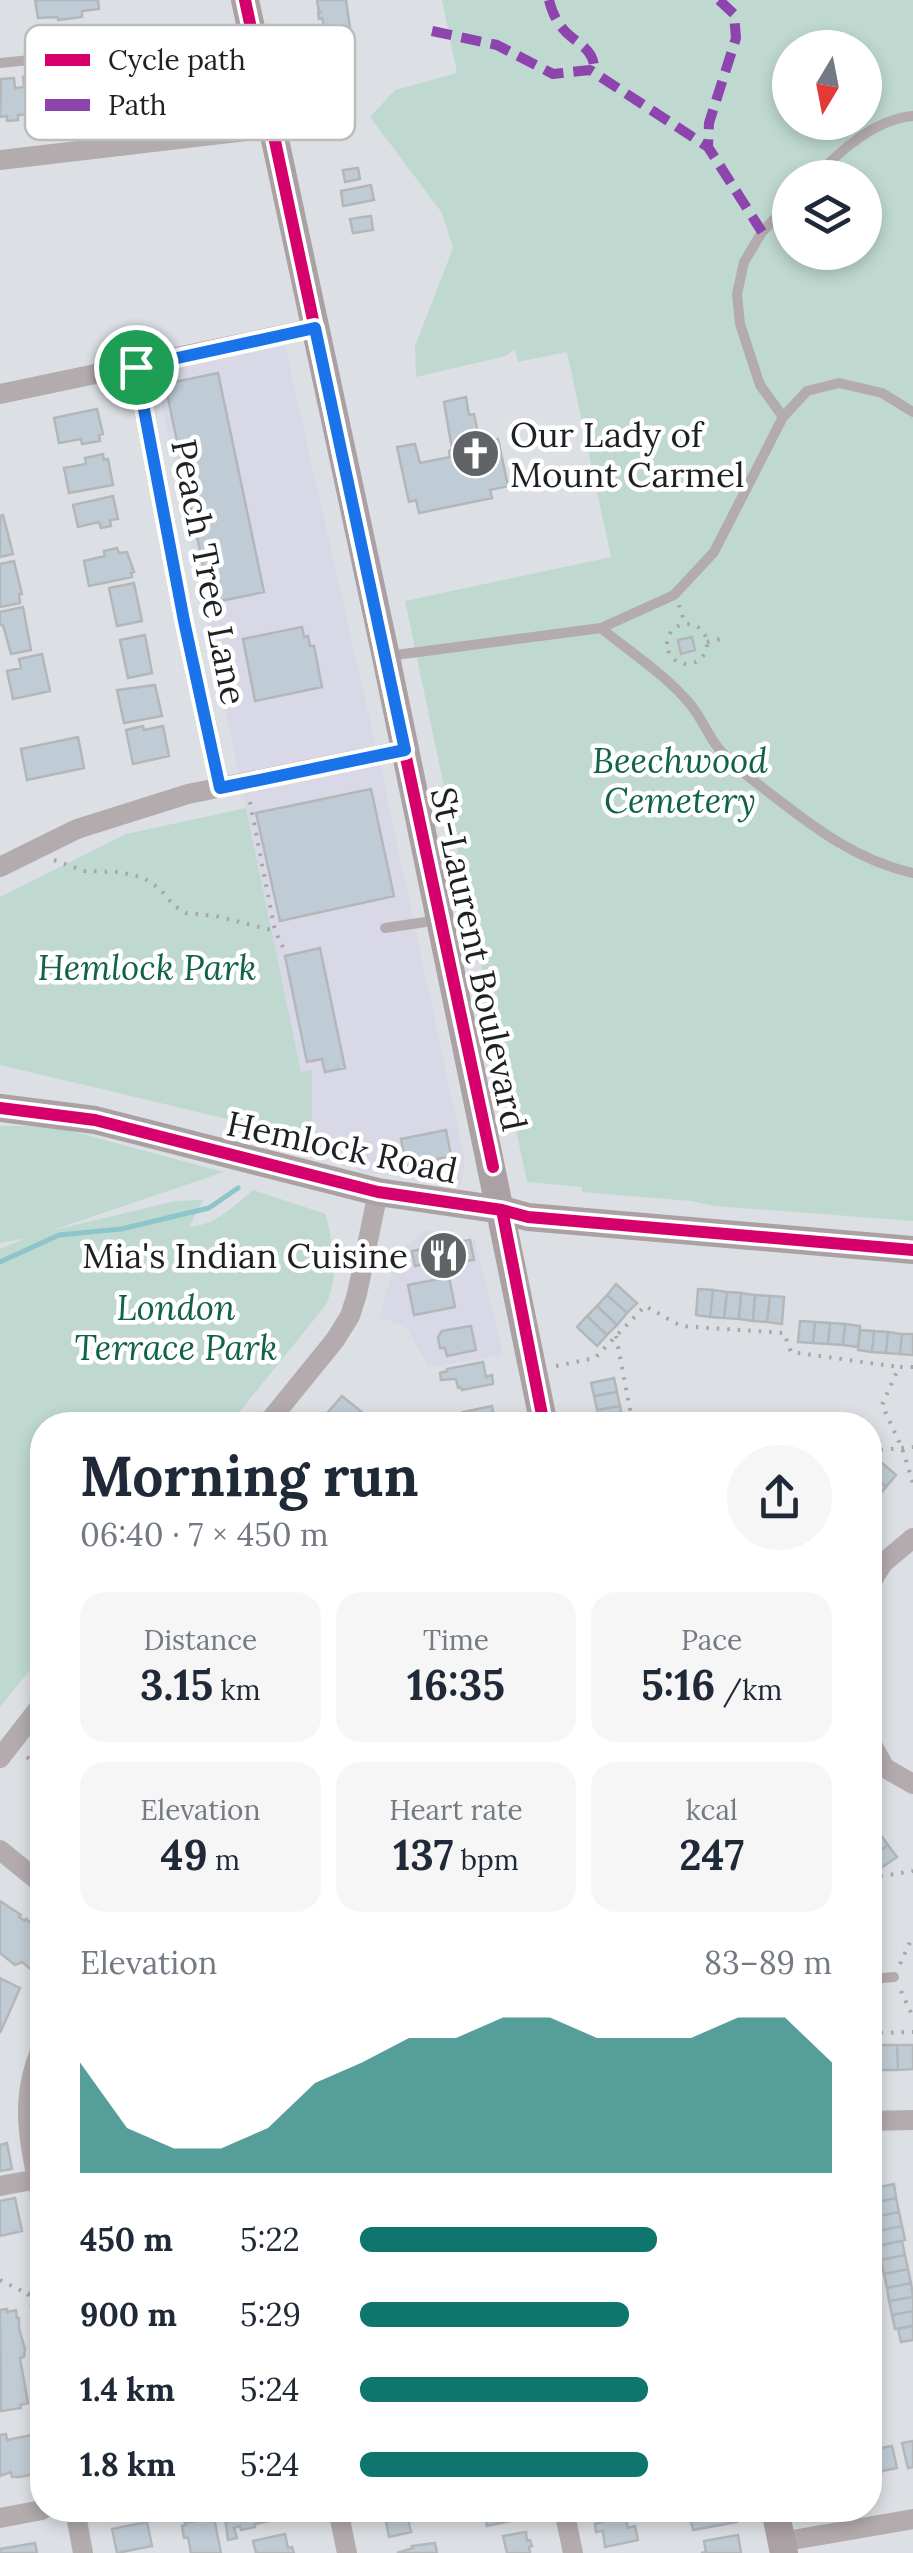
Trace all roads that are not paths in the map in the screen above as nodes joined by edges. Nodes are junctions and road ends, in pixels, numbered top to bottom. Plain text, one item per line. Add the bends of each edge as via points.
1 (245, 0) edge
2 (250, 25) edge
3 (25, 61) edge
4 (0, 64) edge
5 (913, 116) edge
6 (171, 140) edge
7 (276, 140) edge
8 (0, 160) edge
9 (834, 160) edge
10 (772, 221) edge
11 (315, 328) junction
12 (136, 367) junction
13 (0, 394) edge
14 (913, 412) edge
15 (783, 417) junction
16 (601, 628) junction
17 (386, 657) junction
18 (405, 750) junction
19 (220, 788) junction
20 (1, 862) edge
21 (913, 872) edge
22 (440, 919) junction
23 (386, 928) dead end
24 (0, 1108) edge
25 (378, 1192) junction
26 (502, 1210) junction
27 (913, 1250) edge
28 (276, 1412) edge
29 (542, 1412) edge
30 (913, 1538) edge
31 (882, 1565) edge
32 (30, 1719) edge
33 (0, 1758) edge
34 (882, 1763) edge
35 (913, 1784) edge
36 (0, 1850) edge
37 (30, 1874) edge
38 (894, 1977) dead end
39 (882, 1978) edge
40 (30, 2083) edge
41 (882, 2120) edge
42 (913, 2120) edge
43 (30, 2139) edge
44 (30, 2180) edge
45 (0, 2186) edge
46 (30, 2512) edge
47 (0, 2518) edge
48 (913, 2520) edge
49 (77, 2522) edge
50 (341, 2522) edge
51 (567, 2522) edge
52 (778, 2522) edge
53 (783, 2547) edge
54 (83, 2553) edge
55 (347, 2553) edge
56 (573, 2553) edge

1 - 2 main road, St-Laurent Boulevard
3 - 4 lane
5 - 9 lane via 895,117
6 - 8 street
7 - 11 main road, St-Laurent Boulevard
10 - 15 lane via 744,262 737,294 760,385
11 - 12 street
11 - 17 main road, St-Laurent Boulevard
12 - 13 street
12 - 19 street, Peach Tree Lane
14 - 15 lane via 882,393 839,383 807,391
15 - 16 lane via 714,552 689,582
16 - 17 lane
16 - 21 lane via 661,675 729,760 778,800 862,857
17 - 18 main road, St-Laurent Boulevard
18 - 19 street
18 - 22 main road, St-Laurent Boulevard
19 - 20 street via 77,829
22 - 23 lane
22 - 26 main road, St-Laurent Boulevard
24 - 25 main road, Hemlock Road via 95,1120
25 - 26 main road, Hemlock Road
25 - 28 street via 350,1316
26 - 27 main road, Hemlock Road
26 - 29 main road, St-Laurent Boulevard
30 - 31 street
32 - 33 street
34 - 35 street
36 - 37 street
38 - 39 lane
40 - 43 street
41 - 42 street
44 - 45 street
46 - 47 street
48 - 53 street
49 - 54 street
50 - 55 street
51 - 56 street
52 - 53 main road

